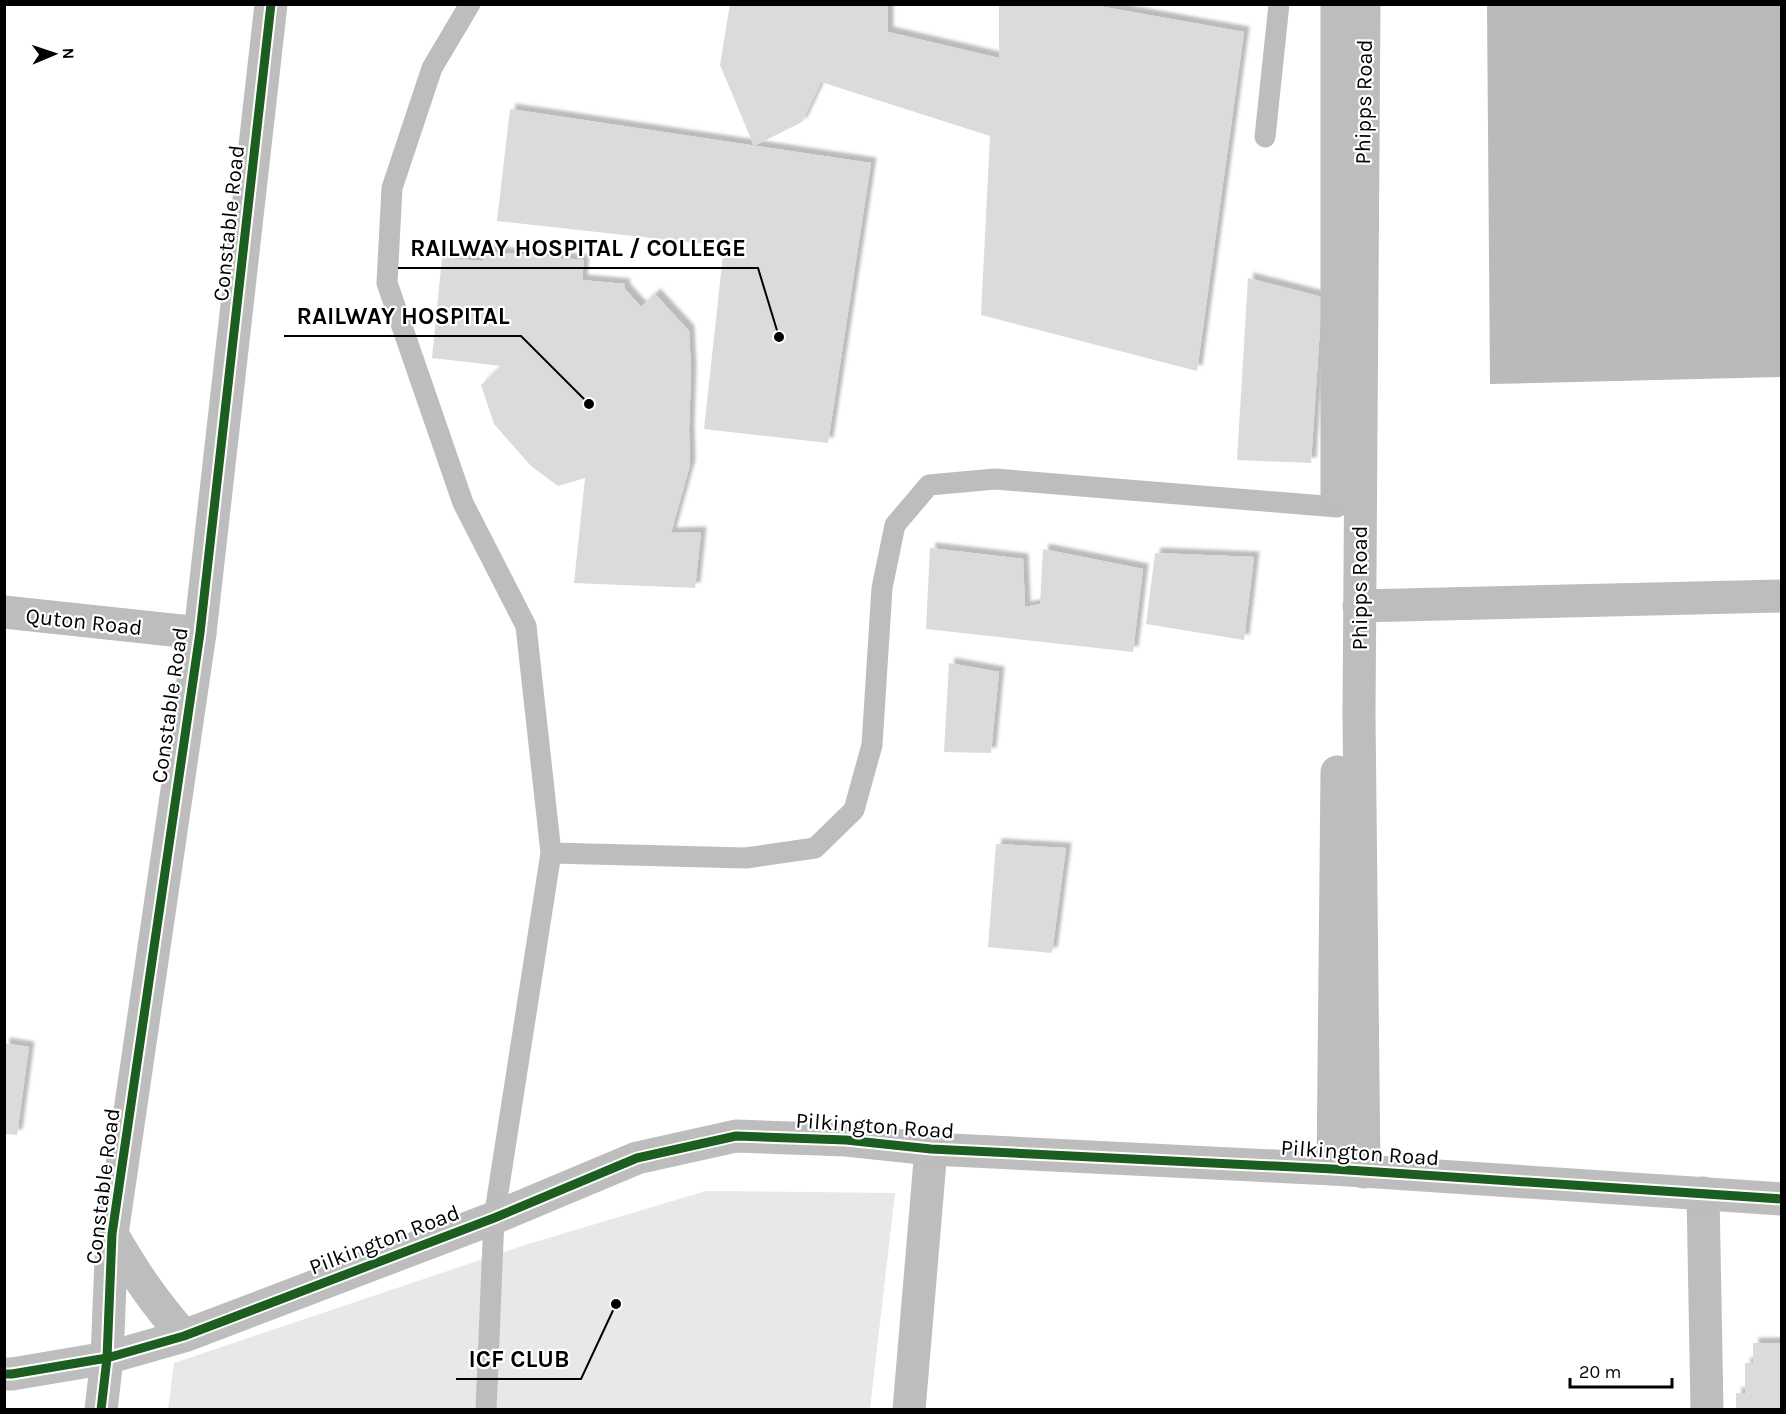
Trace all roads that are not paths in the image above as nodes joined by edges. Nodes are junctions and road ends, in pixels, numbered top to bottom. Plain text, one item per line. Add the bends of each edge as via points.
1 (271, 4) edge
2 (470, 4) edge
3 (1279, 4) edge
4 (1337, 4) edge
5 (1364, 4) edge
6 (1265, 137) dead end
7 (1337, 507) junction
8 (1782, 596) edge
9 (1359, 606) junction
10 (4, 612) edge
11 (200, 633) junction
12 (551, 853) junction
13 (931, 1149) junction
14 (1348, 1170) junction
15 (1703, 1193) junction
16 (1782, 1199) edge
17 (494, 1218) junction
18 (112, 1234) junction
19 (184, 1336) junction
20 (107, 1358) junction
21 (4, 1374) edge
22 (100, 1410) edge
23 (486, 1410) edge
24 (909, 1410) edge
25 (1707, 1410) edge

1 - 11 street, Constable Road
2 - 12 lane via 432,68 392,188 387,283 463,503 526,626
3 - 6 lane
4 - 7 street, Phipps Road
5 - 9 street, Phipps Road
7 - 12 lane via 995,478 929,485 895,525 882,588 872,745 854,810 815,848 746,858
7 - 14 street, Phipps Road via 1338,758
8 - 9 street
9 - 14 street, Phipps Road
10 - 11 street, Quton Road
11 - 18 street, Constable Road
12 - 17 lane
13 - 14 street, Pilkington Road
13 - 17 street, Pilkington Road via 846,1140 736,1136 637,1158
13 - 24 street
14 - 15 street, Pilkington Road
15 - 16 street, Pilkington Road
15 - 25 street
17 - 19 street, Pilkington Road
17 - 23 lane
18 - 19 street, Constable Road via 136,1277
18 - 20 street, Constable Road
19 - 20 street, Pilkington Road
20 - 21 street, Pilkington Road
20 - 22 street, Constable Road

